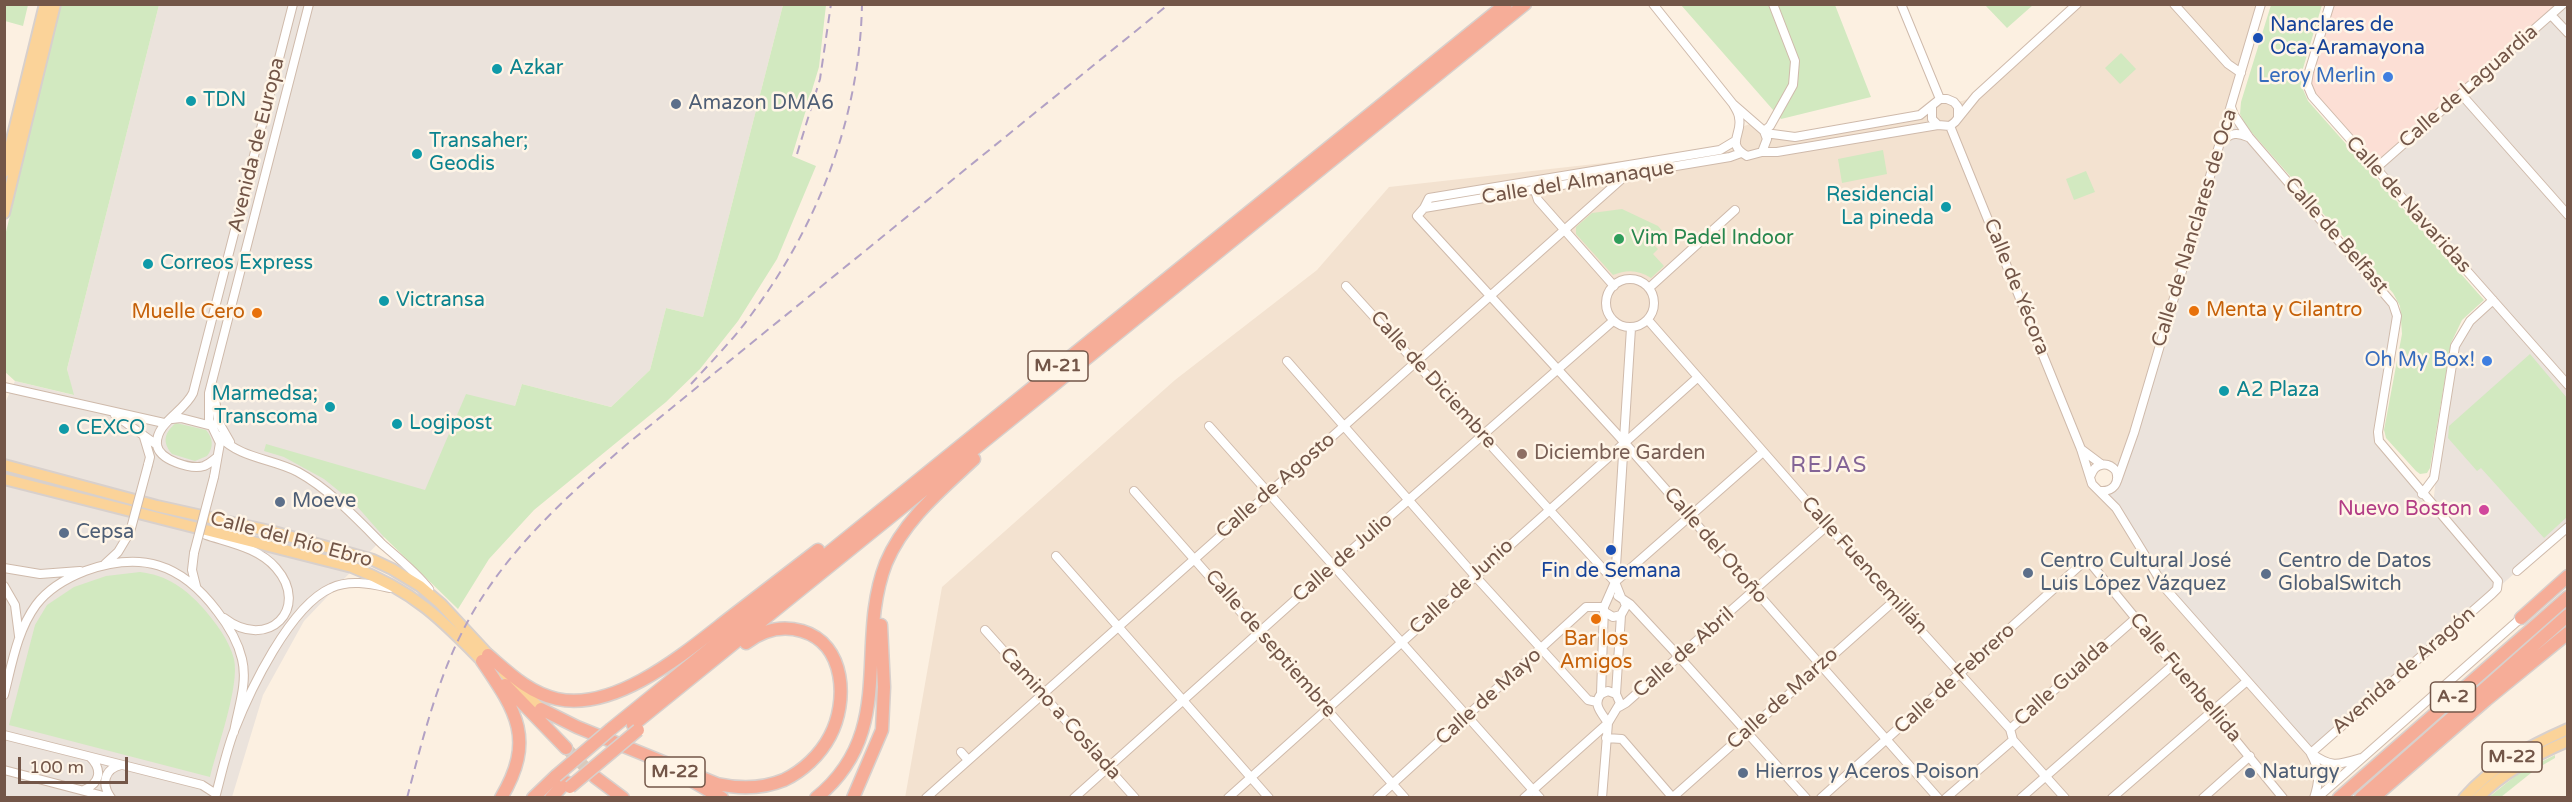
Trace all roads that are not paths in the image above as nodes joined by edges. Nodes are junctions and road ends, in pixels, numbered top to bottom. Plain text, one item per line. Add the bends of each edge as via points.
1 (45, 4) edge
2 (55, 4) edge
3 (293, 4) edge
4 (309, 4) edge
5 (1506, 4) edge
6 (1525, 4) edge
7 (1533, 4) edge
8 (1653, 4) edge
9 (1773, 4) edge
10 (1901, 4) edge
11 (2077, 4) edge
12 (2174, 4) edge
13 (2261, 4) edge
14 (2330, 4) edge
15 (2563, 4) edge
16 (2551, 15) junction
17 (2568, 33) edge
18 (1483, 38) junction
19 (2241, 73) junction
20 (2461, 94) junction
21 (1976, 96) junction
22 (1940, 99) junction
23 (1954, 102) junction
24 (1733, 104) junction
25 (2232, 106) junction
26 (1932, 107) junction
27 (1958, 117) junction
28 (1938, 125) junction
29 (1950, 126) junction
30 (1763, 130) junction
31 (1736, 137) junction
32 (2249, 137) junction
33 (2222, 141) junction
34 (1762, 152) junction
35 (1741, 153) junction
36 (2375, 169) junction
37 (4, 171) edge
38 (1626, 175) junction
39 (1533, 181) junction
40 (1534, 190) junction
41 (1424, 208) junction
42 (1735, 210) dead end
43 (4, 213) edge
44 (2568, 215) edge
45 (1564, 230) junction
46 (1346, 286) dead end
47 (1614, 286) junction
48 (1649, 288) junction
49 (1491, 296) junction
50 (2493, 300) junction
51 (1648, 320) junction
52 (1614, 321) junction
53 (1631, 328) junction
54 (1287, 361) dead end
55 (1418, 362) junction
56 (215, 369) junction
57 (1073, 370) junction
58 (1557, 370) junction
59 (1697, 378) junction
60 (4, 381) edge
61 (2568, 385) edge
62 (8, 387) edge
63 (108, 412) junction
64 (172, 418) junction
65 (164, 423) junction
66 (212, 426) junction
67 (1209, 426) dead end
68 (1344, 427) junction
69 (142, 434) junction
70 (218, 435) junction
71 (1483, 436) junction
72 (1623, 442) junction
73 (157, 446) junction
74 (2081, 449) junction
75 (237, 450) junction
76 (1762, 452) junction
77 (2128, 452) junction
78 (216, 458) junction
79 (4, 460) edge
80 (2101, 464) junction
81 (4, 465) edge
82 (148, 465) junction
83 (933, 467) junction
84 (2113, 467) junction
85 (2091, 475) junction
86 (4, 479) edge
87 (68, 481) junction
88 (2116, 484) junction
89 (1134, 491) dead end
90 (2100, 491) junction
91 (1269, 492) junction
92 (2422, 494) junction
93 (1409, 501) junction
94 (2116, 508) junction
95 (1548, 509) junction
96 (1689, 516) junction
97 (153, 518) junction
98 (1828, 525) junction
99 (2568, 527) edge
100 (1056, 556) dead end
101 (1194, 558) junction
102 (2087, 559) joint
103 (105, 564) junction
104 (1332, 567) junction
105 (4, 568) edge
106 (88, 570) junction
107 (2517, 571) dead end
108 (1475, 576) junction
109 (2568, 578) edge
110 (882, 580) junction
111 (1615, 582) junction
112 (5, 586) edge
113 (196, 586) junction
114 (2497, 588) joint
115 (1754, 590) junction
116 (406, 592) junction
117 (1608, 597) junction
118 (2568, 597) edge
119 (1623, 599) junction
120 (1894, 601) junction
121 (441, 604) junction
122 (1604, 609) junction
123 (221, 615) junction
124 (1622, 615) junction
125 (2568, 615) edge
126 (2136, 618) junction
127 (2521, 618) joint
128 (2568, 622) edge
129 (1117, 626) junction
130 (985, 630) dead end
131 (1260, 632) junction
132 (2568, 633) edge
133 (19, 638) junction
134 (1401, 642) junction
135 (1541, 649) junction
136 (1680, 657) junction
137 (485, 658) junction
138 (2174, 664) junction
139 (1821, 666) junction
140 (1961, 674) junction
141 (2247, 681) junction
142 (504, 684) junction
143 (1042, 694) junction
144 (1616, 694) junction
145 (4, 695) edge
146 (1599, 698) junction
147 (1184, 699) junction
148 (1618, 708) junction
149 (541, 709) junction
150 (1327, 709) junction
151 (1600, 711) junction
152 (2213, 711) junction
153 (1467, 718) junction
154 (1608, 723) junction
155 (635, 727) junction
156 (2010, 729) junction
157 (2568, 729) edge
158 (234, 732) junction
159 (1747, 732) junction
160 (4, 735) edge
161 (1606, 738) junction
162 (1886, 741) junction
163 (2013, 741) junction
164 (2568, 741) edge
165 (566, 748) tunnel mouth
166 (628, 748) junction
167 (961, 752) dead end
168 (2311, 753) junction
169 (90, 756) junction
170 (2250, 756) junction
171 (2361, 758) junction
172 (968, 760) junction
173 (123, 764) junction
174 (1108, 767) junction
175 (4, 770) edge
176 (2045, 776) junction
177 (595, 777) tunnel mouth
178 (1250, 777) junction
179 (564, 782) junction
180 (1393, 783) junction
181 (84, 790) junction
182 (1533, 790) junction
183 (216, 796) edge
184 (1673, 797) edge
185 (111, 798) edge
186 (501, 798) edge
187 (533, 798) edge
188 (551, 798) edge
189 (556, 798) edge
190 (623, 798) edge
191 (722, 798) edge
192 (816, 798) edge
193 (854, 798) edge
194 (926, 798) edge
195 (1074, 798) edge
196 (1135, 798) edge
197 (1228, 798) edge
198 (1269, 798) edge
199 (1377, 798) edge
200 (1405, 798) edge
201 (1524, 798) edge
202 (1540, 798) edge
203 (1602, 798) edge
204 (1806, 798) edge
205 (1821, 798) edge
206 (1938, 798) edge
207 (1946, 798) edge
208 (2021, 798) edge
209 (2065, 798) edge
210 (2112, 798) edge
211 (2203, 798) edge
212 (2283, 798) edge
213 (2315, 798) edge
214 (2339, 798) edge
215 (2361, 798) edge
216 (2371, 798) edge
217 (2464, 798) edge
218 (2478, 798) edge

1 - 37 main road
2 - 43 main road
3 - 64 street, Avenida de Europa via 193,393
4 - 56 street, Avenida de Europa
5 - 83 highway, M-21
6 - 18 highway, M-21
7 - 18 highway
8 - 24 street
9 - 30 street via 1795,61 1792,86 1770,126
10 - 22 street
11 - 21 street
12 - 19 street via 2228,64
13 - 19 street, Calle de Nanclares de Oca
14 - 36 street, Calle de Navaridas via 2307,84 2312,96
15 - 16 street, Calle de Laguardia
16 - 17 street
16 - 20 street, Calle de Laguardia
18 - 57 highway, M-21
19 - 25 street, Calle de Nanclares de Oca
20 - 36 street, Calle de Laguardia
20 - 44 street
21 - 23 street
21 - 27 street
22 - 23 street
22 - 26 street
23 - 27 street
24 - 30 street
24 - 31 street via 1739,117
25 - 32 street, Calle de Belfast
25 - 33 street, Calle de Nanclares de Oca
26 - 28 street via 1932,119
26 - 30 street via 1920,115 1796,137
27 - 29 street
28 - 29 street
28 - 34 street
29 - 74 street, Calle de Yécora
30 - 31 street via 1751,124 1743,126
30 - 34 street via 1766,146
31 - 35 street
31 - 39 street via 1720,150
32 - 33 street via 2236,133
32 - 92 street, Calle de Belfast via 2393,304 2397,316 2379,441
33 - 77 street, Calle de Nanclares de Oca
34 - 35 street via 1755,156
35 - 38 street, Calle del Almanaque
36 - 50 street, Calle de Navaridas
38 - 40 street, Calle del Almanaque
38 - 45 street, Calle de Agosto
39 - 40 street
39 - 41 street via 1429,198
40 - 41 street, Calle del Almanaque
40 - 45 street
41 - 49 street, Calle del Otoño via 1418,216
42 - 48 street
45 - 47 street
45 - 49 street, Calle de Agosto
46 - 55 street, Calle de Diciembre
47 - 48 street via 1620,281 1636,280
47 - 52 street via 1606,299
48 - 51 street via 1655,301
49 - 55 street, Calle de Agosto
49 - 58 street, Calle del Otoño
50 - 61 street, Calle de Navaridas
50 - 92 street via 2470,321 2455,345 2434,478
51 - 53 street
51 - 59 street, Calle Fuencemillán
52 - 53 street
52 - 58 street, Calle de Julio
53 - 72 street
54 - 68 street
55 - 68 street, Calle de Agosto
55 - 71 street, Calle de Diciembre
56 - 66 street, Avenida de Europa via 208,406
56 - 75 street via 218,421
57 - 110 highway via 919,512 899,538
57 - 155 highway, M-21
58 - 71 street, Calle de Julio
58 - 72 street, Calle del Otoño
59 - 72 street, Calle de Junio
59 - 76 street, Calle Fuencemillán
60 - 62 street
62 - 63 street
63 - 65 street
63 - 69 street
64 - 65 street
64 - 66 street
65 - 73 street
66 - 70 street
67 - 91 street
68 - 91 street, Calle de Agosto
68 - 93 street
69 - 73 street
69 - 82 street via 149,453
70 - 75 street
70 - 78 street
71 - 93 street, Calle de Julio
71 - 95 street, Calle de Diciembre
72 - 95 street, Calle de Junio
72 - 96 street, Calle del Otoño
72 - 111 street
73 - 78 street via 170,459 195,467
73 - 82 street
74 - 80 street
74 - 85 street, Calle de Yécora
75 - 121 street via 297,471 314,482 423,582
76 - 96 street
76 - 98 street, Calle Fuencemillán
77 - 84 street, Calle de Nanclares de Oca
77 - 88 street, Calle de Nanclares de Oca
78 - 113 street, bridge via 194,554
79 - 87 main road
80 - 84 street
80 - 85 street
81 - 87 main road, Calle del Río Ebro
82 - 103 street, bridge via 130,532
83 - 137 highway via 672,662 618,691 585,699 554,698 520,683
83 - 179 highway, M-21, bridge via 611,729
84 - 88 street via 2118,476
85 - 90 street via 2092,484
86 - 97 main road, Calle del Río Ebro
87 - 121 main road, Calle del Río Ebro via 362,557 392,569
88 - 90 street via 2110,490
88 - 94 street
89 - 101 street, Calle de septiembre
90 - 94 street
91 - 101 street, Calle de Agosto
91 - 104 street
92 - 114 street, Calle de Belfast via 2496,578
93 - 104 street, Calle de Julio
93 - 108 street
94 - 141 street via 2165,588
95 - 108 street, Calle de Junio
95 - 111 street, Calle de Diciembre
96 - 111 street
96 - 115 street, Calle del Otoño
97 - 116 main road, Calle del Río Ebro via 352,567
97 - 123 street via 247,548 280,574 287,590 288,607 270,628 243,630
98 - 115 street, Calle de Abril
98 - 120 street, Calle Fuencemillán
99 - 107 street
100 - 129 street
101 - 129 street, Calle de Agosto
101 - 131 street, Calle de septiembre
102 - 126 street, Calle Fuenbellida
102 - 140 street, Calle de Febrero
103 - 106 street
103 - 113 street via 149,563 177,572
104 - 131 street, Calle de Julio
104 - 134 street
105 - 106 street via 40,573
106 - 133 street via 61,583 41,599
108 - 134 street, Calle de Junio
108 - 135 street
109 - 127 highway
110 - 192 highway via 875,614 870,694 862,731 837,778
110 - 193 highway via 884,717 879,741
111 - 117 street
111 - 119 street
112 - 133 street via 15,605
113 - 123 street
114 - 168 street, Avenida de Aragón
115 - 136 street, Calle de Abril
115 - 139 street, Calle del Otoño
116 - 137 main road, Calle del Río Ebro
116 - 158 street via 356,583 337,586 319,595 276,646
117 - 119 street
117 - 122 street
118 - 214 highway, A-2
119 - 124 street
119 - 136 street
120 - 139 street, Calle de Marzo
120 - 140 street, Calle Fuencemillán
121 - 137 main road, Calle del Río Ebro
122 - 124 street via 1613,617
122 - 135 street, Calle de Mayo via 1586,607
122 - 146 street
123 - 158 street via 238,646 244,670
124 - 144 street
125 - 215 highway, A-2
126 - 138 street, Calle Fuenbellida
126 - 156 street, Calle Gualda
127 - 171 street, Avenida de Aragón
128 - 216 highway
129 - 143 street, Calle de Agosto
129 - 147 street
130 - 143 street, Camino a Coslada
131 - 147 street, Calle de Julio
131 - 150 street, Calle de septiembre
132 - 216 highway
133 - 145 street
134 - 150 street, Calle de Junio
134 - 153 street
135 - 146 street via 1588,700
135 - 153 street, Calle de Mayo
136 - 148 street, Calle de Abril
136 - 159 street
137 - 142 main road, Calle del Río Ebro
137 - 149 main road, Calle del Río Ebro
137 - 186 highway via 518,728 516,764
138 - 152 street, Calle Fuenbellida
138 - 176 street
139 - 159 street, Calle de Marzo
139 - 162 street, Calle del Otoño
140 - 156 street, Calle Fuencemillán
140 - 162 street, Calle de Febrero
141 - 152 street
141 - 168 street
142 - 149 main road, Calle del Río Ebro
142 - 165 highway
143 - 172 street, Calle de Agosto
143 - 174 street, Camino a Coslada
144 - 146 street via 1608,691
144 - 148 street
146 - 151 street
147 - 174 street, Calle de Julio
147 - 178 street
148 - 151 street via 1608,714
148 - 154 street
149 - 166 highway, M-22
150 - 178 street, Calle de Junio
150 - 180 street, Calle de septiembre
151 - 154 street
152 - 170 street, Calle Fuenbellida
152 - 210 street
153 - 180 street, Calle de Mayo
153 - 182 street
154 - 161 street
154 - 182 street
155 - 166 highway via 766,631 782,628 808,633 831,652 839,672 840,707 830,736 809,763 784,779 753,788 726,786
155 - 179 highway, M-21
156 - 163 street, Calle Gualda
157 - 217 main road, M-22 via 2497,767
158 - 183 street
159 - 184 street, Calle de Marzo
159 - 204 street
160 - 169 street
161 - 184 street via 1622,739
161 - 203 street
162 - 205 street, Calle de Febrero
162 - 206 street, Calle del Otoño
163 - 176 street
163 - 207 street, Calle Gualda
164 - 218 main road, M-22 via 2525,761
166 - 191 highway, M-22
167 - 172 street
168 - 171 street via 2323,762 2338,765
168 - 213 street via 2319,769
169 - 173 street
169 - 181 street via 98,776
170 - 211 street
170 - 212 street, Calle Fuenbellida
171 - 213 street, Avenida de Aragón
172 - 194 street, Calle de Agosto
173 - 183 street via 202,785
173 - 185 street via 105,777
174 - 195 street, Calle de Julio
174 - 196 street, Camino a Coslada
175 - 181 street
176 - 208 street
176 - 209 street
177 - 190 highway
178 - 197 street, Calle de Junio
178 - 198 street
179 - 187 highway, M-21
179 - 188 highway, M-21
179 - 189 highway
180 - 199 street, Calle de Mayo
180 - 200 street, Calle de septiembre
181 - 185 street
182 - 201 street
182 - 202 street

